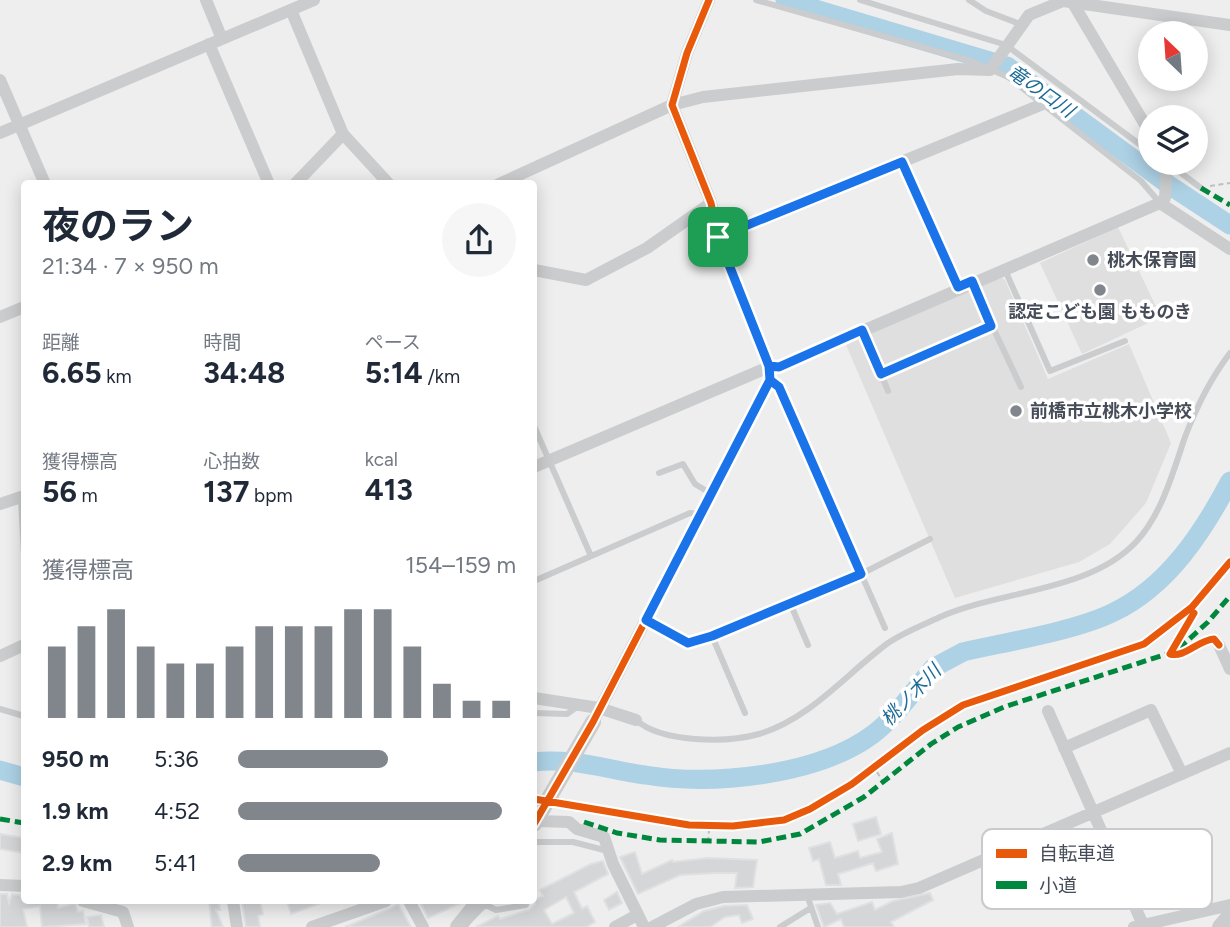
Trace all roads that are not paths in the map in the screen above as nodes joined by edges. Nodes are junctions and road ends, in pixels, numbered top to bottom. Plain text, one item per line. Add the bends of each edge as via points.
1 (206, 0) edge
2 (314, 0) edge
3 (709, 0) edge
4 (756, 0) edge
5 (860, 0) edge
6 (969, 0) edge
7 (1067, 1) edge
8 (288, 5) edge
9 (1020, 24) junction
10 (1230, 25) edge
11 (222, 39) junction
12 (209, 44) junction
13 (1006, 46) junction
14 (991, 69) junction
15 (0, 80) edge
16 (1043, 104) junction
17 (673, 105) junction
18 (1138, 114) edge
19 (19, 125) junction
20 (0, 133) edge
21 (343, 134) junction
22 (1138, 143) edge
23 (902, 162) junction
24 (1166, 175) edge
25 (1182, 175) edge
26 (43, 180) edge
27 (268, 180) edge
28 (299, 180) edge
29 (385, 180) edge
30 (508, 180) edge
31 (1201, 188) road end
32 (1162, 200) junction
33 (711, 203) junction
34 (718, 237) junction
35 (1230, 248) edge
36 (1005, 269) junction
37 (537, 271) edge
38 (972, 281) junction
39 (958, 287) junction
40 (21, 308) edge
41 (0, 317) edge
42 (991, 326) junction
43 (862, 330) junction
44 (1125, 341) dead end
45 (1230, 353) edge
46 (769, 366) junction
47 (881, 374) junction
48 (770, 380) junction
49 (1021, 387) dead end
50 (888, 391) dead end
51 (537, 434) edge
52 (548, 461) junction
53 (537, 466) edge
54 (659, 473) dead end
55 (712, 494) junction
56 (21, 498) edge
57 (0, 504) edge
58 (702, 514) junction
59 (930, 539) dead end
60 (591, 556) junction
61 (861, 574) junction
62 (537, 580) edge
63 (790, 603) junction
64 (646, 620) junction
65 (885, 628) dead end
66 (712, 636) junction
67 (808, 645) dead end
68 (1219, 645) dead end
69 (21, 646) edge
70 (0, 656) edge
71 (1230, 669) edge
72 (537, 698) edge
73 (580, 705) junction
74 (0, 709) edge
75 (1048, 711) dead end
76 (537, 713) edge
77 (745, 713) dead end
78 (21, 715) edge
79 (596, 715) junction
80 (636, 720) joint
81 (1064, 748) junction
82 (1230, 753) edge
83 (1182, 774) junction
84 (1094, 814) junction
85 (537, 820) edge
86 (1059, 829) edge
87 (1100, 829) edge
88 (537, 842) edge
89 (610, 851) junction
90 (982, 861) edge
91 (0, 885) edge
92 (21, 886) edge
93 (807, 895) junction
94 (94, 904) edge
95 (233, 904) edge
96 (377, 904) edge
97 (411, 904) edge
98 (484, 904) edge
99 (487, 904) edge
100 (526, 905) dead end
101 (1230, 905) edge
102 (810, 909) junction
103 (1133, 909) edge
104 (638, 915) junction
105 (1230, 915) edge
106 (461, 924) edge
107 (1140, 926) edge
108 (128, 927) edge
109 (237, 927) edge
110 (312, 927) edge
111 (423, 927) edge
112 (615, 927) edge
113 (644, 927) edge
114 (652, 927) edge
115 (780, 927) edge
116 (818, 927) edge
117 (1220, 927) edge

1 - 11 street
2 - 8 street
3 - 17 street via 687,53
4 - 14 lane
5 - 13 lane
6 - 9 lane
7 - 9 street via 1029,15
7 - 10 street
7 - 18 street
8 - 11 street
8 - 21 street
9 - 13 street
11 - 12 street
12 - 19 street
12 - 27 street
13 - 14 street
13 - 22 lane
14 - 16 lane
14 - 17 street via 830,82 703,97
15 - 19 street
16 - 23 street
16 - 32 lane
17 - 30 street
17 - 33 street
19 - 20 street
19 - 26 street
21 - 28 street
21 - 29 street
23 - 34 street
23 - 39 lane
24 - 32 street
25 - 31 lane
32 - 35 street
32 - 36 street
33 - 34 street
33 - 37 street via 647,248 586,281
34 - 46 street
36 - 38 street
36 - 44 lane via 1050,371
38 - 39 street
38 - 42 lane
39 - 43 street
40 - 41 street
42 - 47 lane
42 - 49 lane
43 - 46 street via 779,367
43 - 47 lane
45 - 80 lane via 1206,391 1147,528 1123,554 1097,571 965,607 902,635 811,707 762,733 737,739 699,739 657,731
46 - 48 street
46 - 52 street
47 - 50 lane
48 - 55 street
48 - 61 lane via 779,387
51 - 52 lane
52 - 53 street
52 - 60 lane
54 - 55 lane via 683,464 695,484
55 - 58 street
56 - 57 street
58 - 60 lane via 690,513
58 - 64 street
59 - 61 lane
60 - 62 lane
61 - 63 lane
61 - 65 lane
63 - 66 lane
63 - 67 lane
64 - 66 lane via 683,642
64 - 79 street
66 - 77 lane
68 - 71 street
69 - 70 street
72 - 73 street
73 - 76 lane via 567,714
73 - 79 street
74 - 78 lane
75 - 81 street
79 - 80 street
79 - 85 street
81 - 83 street via 1152,710
81 - 84 street
82 - 83 street
83 - 84 street
84 - 86 street
84 - 87 street
85 - 89 street via 569,822 604,837
88 - 89 lane via 573,842
89 - 104 street
90 - 93 street via 901,892
91 - 92 street
93 - 102 lane
93 - 114 street via 705,901
94 - 108 street via 122,912
95 - 109 street
96 - 110 street
97 - 111 street
98 - 106 street
99 - 100 lane via 496,910
101 - 107 street
102 - 115 lane
102 - 116 lane
103 - 107 street
104 - 112 street
104 - 113 street
105 - 117 street

